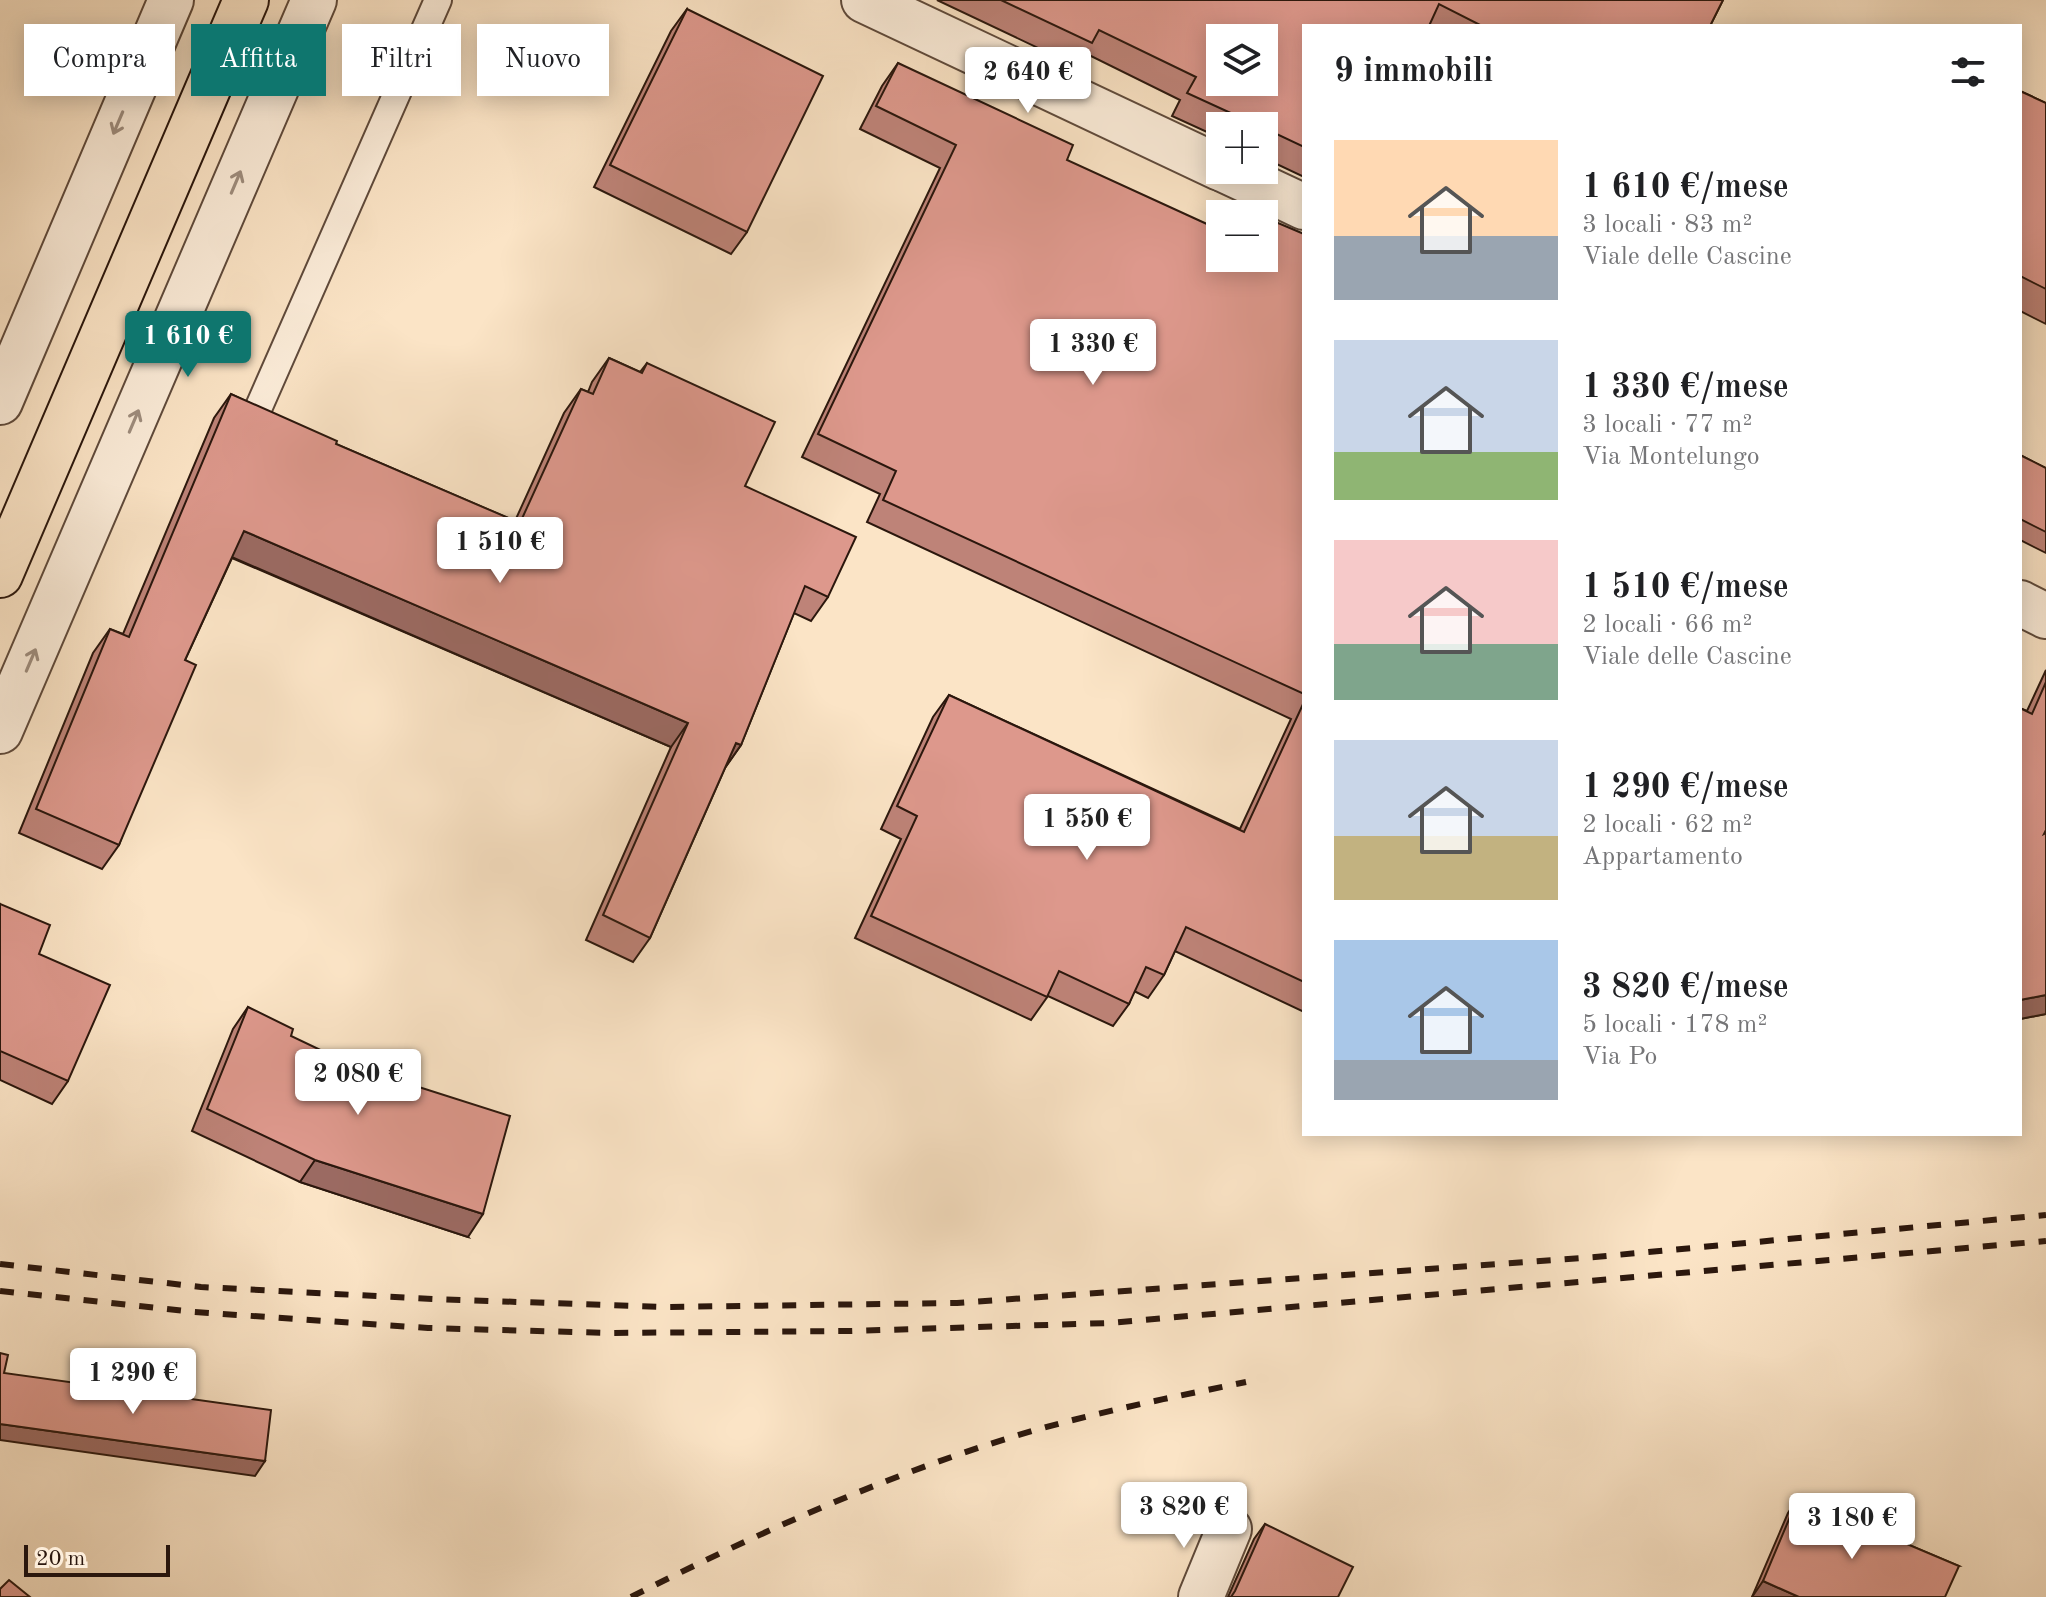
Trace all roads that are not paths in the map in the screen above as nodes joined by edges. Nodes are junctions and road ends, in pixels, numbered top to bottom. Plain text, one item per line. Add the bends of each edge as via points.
1 (171, 0) edge
2 (246, 0) edge
3 (314, 0) edge
4 (438, 0) edge
5 (864, 0) edge
6 (1206, 161) edge
7 (1254, 184) edge
8 (1302, 206) edge
9 (0, 402) edge
10 (258, 409) edge
11 (0, 575) edge
12 (2022, 604) edge
13 (2046, 616) edge
14 (0, 731) edge
15 (1229, 1529) dead end
16 (1201, 1597) edge

1 -> 9 street
2 - 11 main road
14 -> 3 street
4 - 10 lane
5 - 6 street
7 - 8 street
12 - 13 street
15 - 16 street

